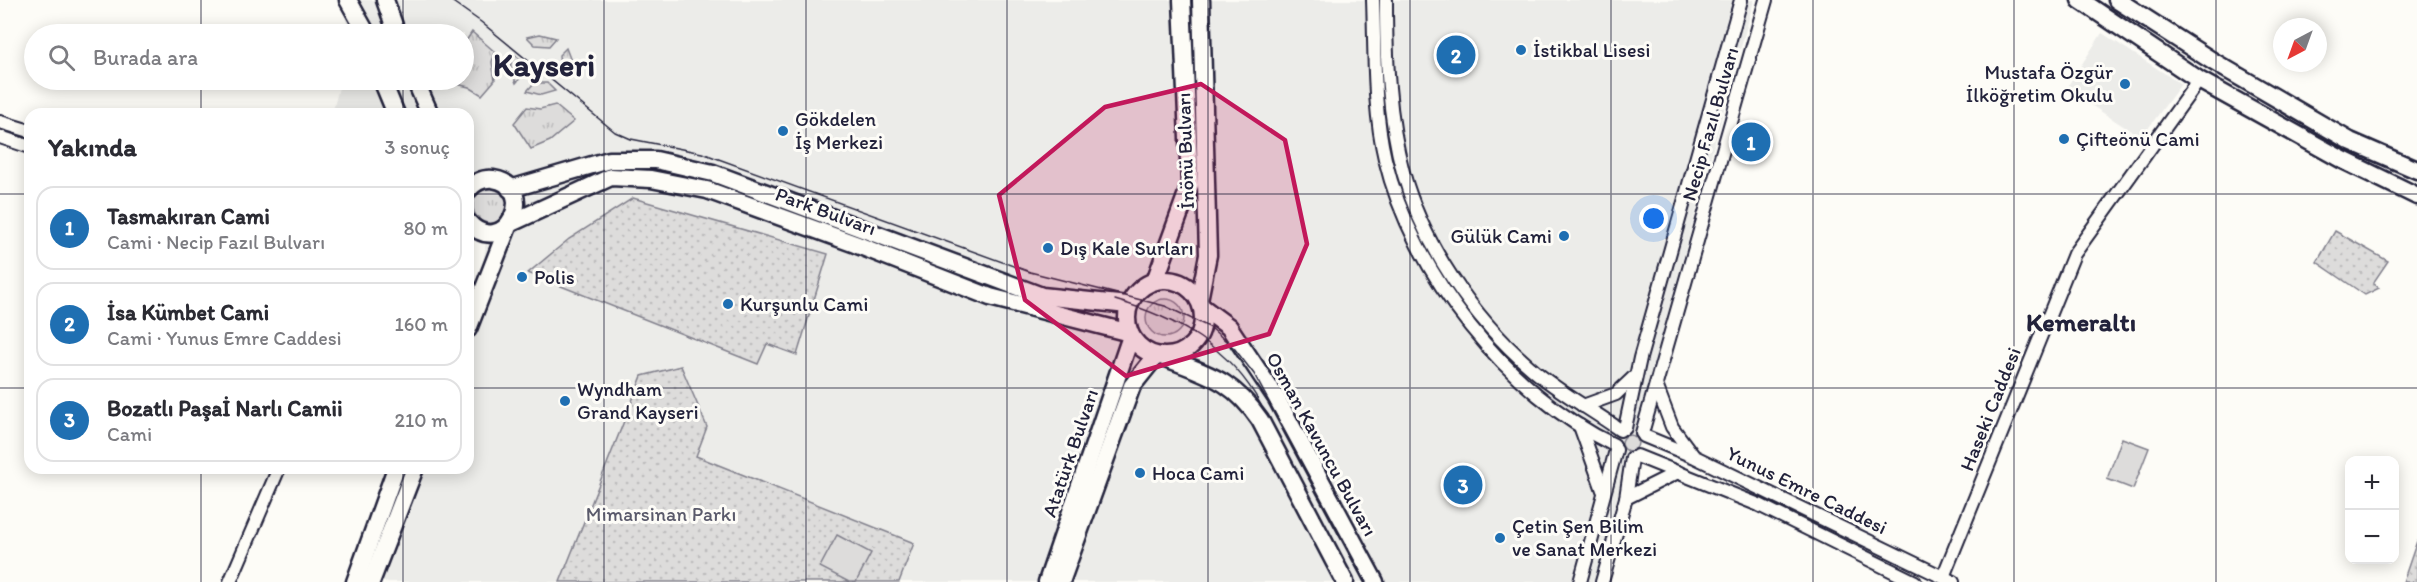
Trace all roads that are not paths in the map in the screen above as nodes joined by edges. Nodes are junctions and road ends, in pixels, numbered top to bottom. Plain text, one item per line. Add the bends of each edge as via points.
1 (348, 0) edge
2 (385, 0) edge
3 (1182, 0) edge
4 (1201, 0) edge
5 (1373, 0) edge
6 (1386, 0) edge
7 (1741, 0) edge
8 (1766, 0) edge
9 (2080, 0) edge
10 (2117, 0) edge
11 (361, 24) edge
12 (393, 24) edge
13 (2199, 80) junction
14 (386, 90) edge
15 (419, 90) edge
16 (394, 108) edge
17 (427, 108) edge
18 (0, 123) edge
19 (24, 129) edge
20 (0, 137) edge
21 (24, 145) edge
22 (2417, 170) edge
23 (474, 173) edge
24 (485, 179) junction
25 (474, 186) edge
26 (510, 189) junction
27 (2417, 196) edge
28 (509, 224) junction
29 (474, 227) edge
30 (1155, 281) junction
31 (1200, 304) junction
32 (1128, 305) junction
33 (474, 314) edge
34 (1130, 335) junction
35 (1160, 356) junction
36 (1635, 376) junction
37 (1656, 385) junction
38 (1583, 406) junction
39 (1580, 426) junction
40 (1623, 429) junction
41 (1643, 434) junction
42 (1615, 448) junction
43 (1635, 457) junction
44 (1695, 457) junction
45 (1678, 472) junction
46 (276, 474) edge
47 (394, 474) edge
48 (413, 474) edge
49 (1603, 490) junction
50 (1626, 498) junction
51 (1948, 580) edge
52 (230, 582) edge
53 (355, 582) edge
54 (371, 582) edge
55 (1047, 582) edge
56 (1060, 582) edge
57 (1345, 582) edge
58 (1375, 582) edge
59 (1580, 582) edge
60 (1602, 582) edge
61 (1915, 582) edge

1 - 11 main road
2 - 12 main road
3 - 30 main road, İnönü Bulvarı via 1190,185
4 - 31 main road, İnönü Bulvarı via 1208,255
5 - 39 street via 1381,138 1390,177 1412,232 1440,286 1466,322 1521,378
6 - 38 street via 1388,76 1397,140 1406,181 1424,225 1448,269 1498,336 1546,381
7 - 36 street, Necip Fazıl Bulvarı
8 - 37 street, Necip Fazıl Bulvarı
9 - 13 main road
10 - 22 main road via 2350,141
13 - 27 main road via 2341,159
13 - 51 street, Haseki Caddesi via 2074,254
14 - 16 main road
15 - 17 main road
18 - 19 street
20 - 21 street
23 - 24 main road
24 - 25 main road
24 - 26 main road via 496,180
26 - 28 main road via 516,210
26 - 32 main road, Park Bulvarı via 609,160 656,160 713,173 1042,296
28 - 29 main road, Park Bulvarı via 499,231
28 - 33 main road
28 - 34 main road, Park Bulvarı via 611,177 651,179 707,190 990,297
30 - 31 main road via 1181,283
30 - 32 main road via 1137,291
31 - 35 main road via 1201,331 1193,345 1179,354
31 - 58 main road, Osman Kavuncu Bulvarı via 1229,327 1277,399
32 - 34 main road via 1126,321
34 - 35 main road via 1141,349
34 - 55 main road, Atatürk Bulvarı
35 - 56 main road, Atatürk Bulvarı via 1132,386
35 - 57 main road via 1228,383 1246,400
36 - 38 street via 1616,394
36 - 40 street, Necip Fazıl Bulvarı
37 - 41 street, Necip Fazıl Bulvarı
37 - 44 street via 1672,427
38 - 40 street
39 - 42 street
39 - 49 street
40 - 41 street via 1634,428
40 - 42 street via 1615,437
41 - 43 street via 1645,446
41 - 44 street, Yunus Emre Caddesi
42 - 43 street via 1623,457
42 - 49 street
43 - 45 street, Yunus Emre Caddesi
43 - 50 street
44 - 51 street, Yunus Emre Caddesi
45 - 50 street
45 - 61 street, Yunus Emre Caddesi via 1759,505
46 - 52 street
47 - 53 main road
48 - 54 main road
49 - 59 street
50 - 60 street

